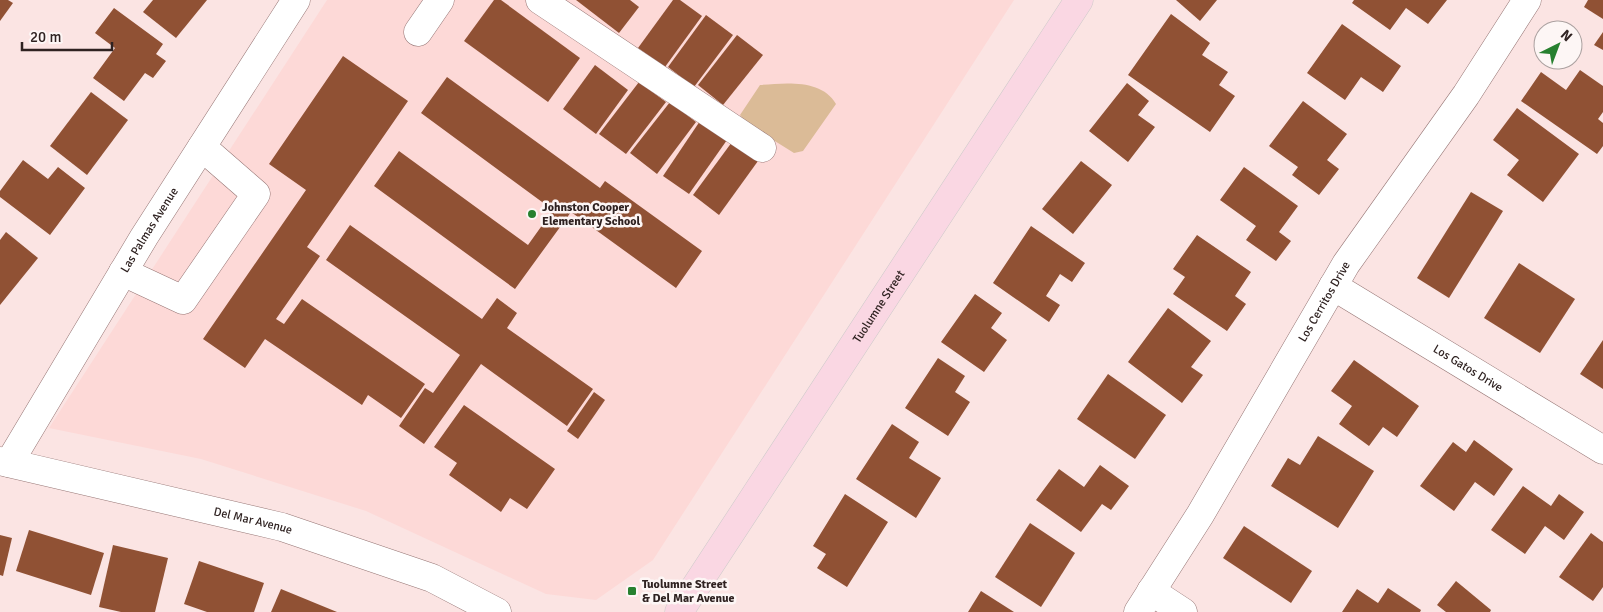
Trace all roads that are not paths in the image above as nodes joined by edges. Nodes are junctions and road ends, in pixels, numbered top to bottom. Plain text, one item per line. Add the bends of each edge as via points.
1 (296, 0) edge
2 (440, 0) edge
3 (540, 0) edge
4 (1079, 0) edge
5 (1527, 0) edge
6 (418, 32) dead end
7 (202, 147) junction
8 (762, 148) dead end
9 (123, 272) junction
10 (1333, 286) junction
11 (1603, 450) edge
12 (5, 462) edge
13 (1144, 602) edge
14 (497, 612) edge
15 (679, 612) edge
16 (1183, 612) edge

1 - 7 street, Las Palmas Avenue
2 - 6 street
3 - 8 street
4 - 15 main road, Tuolumne Street
5 - 10 street, Los Cerritos Drive via 1466,95
7 - 9 street, Las Palmas Avenue
7 - 9 street via 256,194 183,300
9 - 12 street, Las Palmas Avenue
10 - 11 street, Los Gatos Drive
10 - 13 street, Los Cerritos Drive via 1200,515
12 - 14 street, Del Mar Avenue via 282,527 432,578
13 - 16 street

